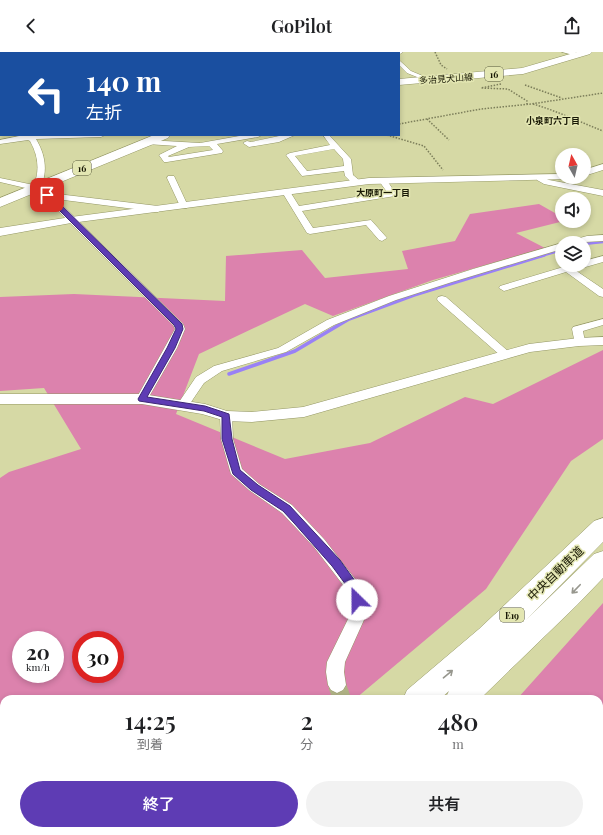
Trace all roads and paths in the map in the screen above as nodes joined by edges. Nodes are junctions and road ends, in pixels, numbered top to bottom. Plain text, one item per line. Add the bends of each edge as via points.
1 (384, 52) edge
2 (389, 52) edge
3 (400, 52) edge
4 (435, 52) edge
5 (565, 52) edge
6 (587, 52) edge
7 (577, 54) junction
8 (400, 63) edge
9 (456, 77) junction
10 (427, 79) junction
11 (400, 82) edge
12 (496, 82) dead end
13 (525, 85) dead end
14 (490, 86) junction
15 (506, 89) junction
16 (603, 93) edge
17 (563, 98) junction
18 (527, 104) junction
19 (531, 104) junction
20 (427, 119) junction
21 (400, 124) edge
22 (603, 131) edge
23 (29, 136) edge
24 (162, 136) edge
25 (252, 136) edge
26 (288, 136) edge
27 (326, 136) dead end
28 (390, 136) edge
29 (240, 138) junction
30 (449, 140) dead end
31 (0, 142) edge
32 (147, 142) junction
33 (211, 143) junction
34 (187, 144) junction
35 (336, 146) junction
36 (348, 168) junction
37 (602, 168) edge
38 (591, 171) edge
39 (555, 177) edge
40 (171, 178) dead end
41 (540, 178) junction
42 (452, 179) junction
43 (0, 180) edge
44 (383, 181) junction
45 (356, 182) junction
46 (603, 190) edge
47 (42, 191) junction
48 (286, 192) junction
49 (594, 192) junction
50 (603, 193) edge
51 (0, 203) edge
52 (184, 206) junction
53 (296, 209) junction
54 (158, 210) junction
55 (71, 220) junction
56 (0, 232) edge
57 (382, 238) dead end
58 (603, 238) edge
59 (591, 239) edge
60 (555, 248) edge
61 (603, 259) edge
62 (591, 262) edge
63 (555, 272) edge
64 (573, 272) edge
65 (504, 288) dead end
66 (603, 294) edge
67 (442, 299) dead end
68 (603, 322) edge
69 (603, 341) edge
70 (579, 342) junction
71 (505, 354) junction
72 (0, 399) edge
73 (142, 399) junction
74 (183, 405) junction
75 (226, 416) junction
76 (603, 527) edge
77 (603, 561) edge
78 (337, 684) tunnel mouth
79 (423, 695) edge
80 (464, 695) edge

1 - 2 street
2 - 3 street
4 - 9 path via 441,65
5 - 7 street
6 - 7 main road, 多治見犬山線 / 16
7 - 9 main road, 多治見犬山線 / 16 via 524,70
8 - 10 street via 409,72
9 - 10 main road, 多治見犬山線 / 16
10 - 11 main road, 多治見犬山線 / 16
12 - 14 path via 502,83
13 - 17 path
14 - 15 path
14 - 15 path via 481,88
15 - 18 path via 527,101
16 - 17 path
17 - 19 path
18 - 19 path
18 - 20 path
19 - 22 path via 556,111
20 - 21 path
20 - 30 path
23 - 31 street
23 - 47 street via 41,159
24 - 32 main road, 16
25 - 29 street
26 - 29 street via 249,145
27 - 35 street
28 - 42 path via 424,146
29 - 33 street
32 - 34 street
32 - 47 main road, 16
33 - 34 street
33 - 34 street via 219,151 167,160 163,155
35 - 36 street via 347,160
35 - 36 street via 290,155 305,174
36 - 45 street via 349,176
37 - 38 street
39 - 41 street
40 - 52 street
41 - 42 street
41 - 49 street via 547,182
42 - 44 street
43 - 47 street
44 - 45 street
44 - 53 street via 392,194
45 - 48 street
46 - 49 street
47 - 51 main road, 16
47 - 54 street
47 - 55 street
48 - 52 street
48 - 53 street
49 - 50 street
52 - 54 street
53 - 57 street via 310,231 368,222
54 - 55 street
55 - 56 street
55 - 73 street via 178,324 180,329
58 - 59 street
60 - 74 street via 406,293 336,320 282,350 211,372 191,390
61 - 62 street
63 - 65 street
64 - 66 street
67 - 71 street
68 - 70 street via 577,329
69 - 70 street
70 - 71 street via 529,348
71 - 75 street via 304,412 252,417
72 - 73 street
73 - 74 street
74 - 75 street
75 - 78 street via 227,439 236,471 254,487 287,509 319,543 354,588 360,611 336,662
79 -> 76 highway, 中央自動車道 / E19 via 518,610
77 -> 80 highway, E19

